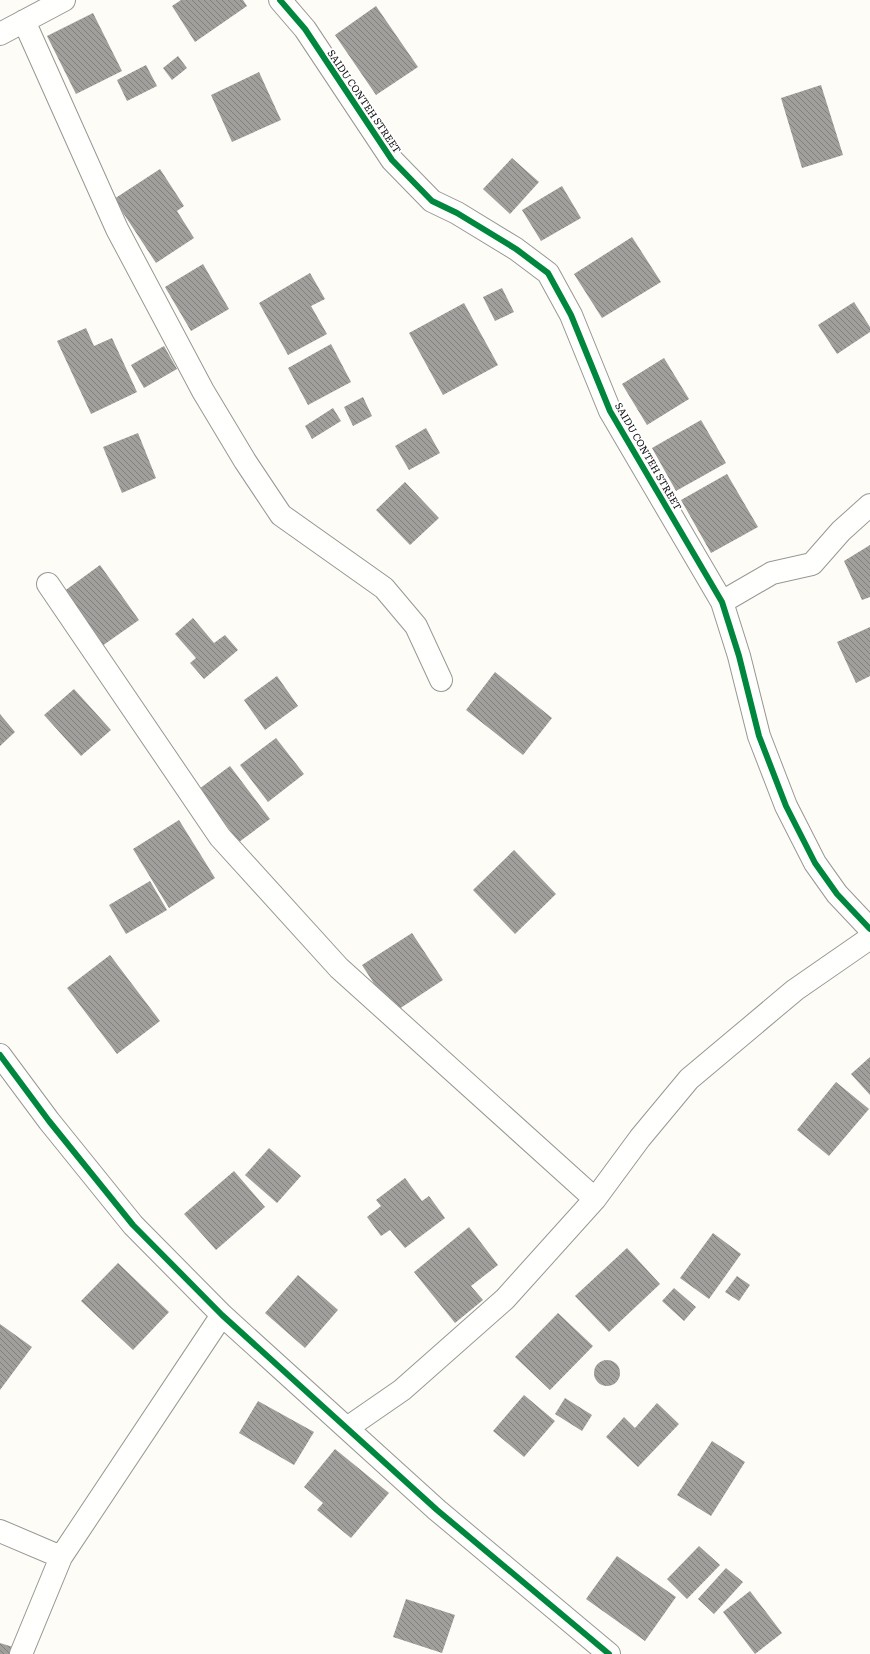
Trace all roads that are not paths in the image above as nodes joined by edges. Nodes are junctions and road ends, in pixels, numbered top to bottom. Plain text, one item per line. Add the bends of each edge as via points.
1 (64, 0) edge
2 (280, 0) edge
3 (24, 21) junction
4 (0, 34) edge
5 (870, 505) edge
6 (48, 584) dead end
7 (722, 602) junction
8 (441, 680) dead end
9 (870, 929) edge
10 (870, 938) edge
11 (0, 1056) edge
12 (595, 1199) junction
13 (222, 1315) junction
14 (347, 1428) junction
15 (0, 1531) edge
16 (61, 1557) junction
17 (21, 1654) edge
18 (608, 1654) edge

1 - 3 street
2 - 7 street, SAIDU CONTEH STREET via 305,29 392,160 432,201 510,245 548,273 571,315 610,411
3 - 4 street
3 - 8 street via 117,229 203,391 245,461 281,515 384,588 416,626
5 - 7 street via 841,531 812,564 772,573
6 - 12 street via 220,837 339,968
7 - 9 street, SAIDU CONTEH STREET via 740,656 759,736 786,806 815,863 837,894
10 - 12 street via 795,990 689,1079 640,1138
11 - 13 street via 133,1225
12 - 14 street via 505,1299 402,1390
13 - 14 street
13 - 16 street
14 - 18 street via 437,1510
15 - 16 street
16 - 17 street

